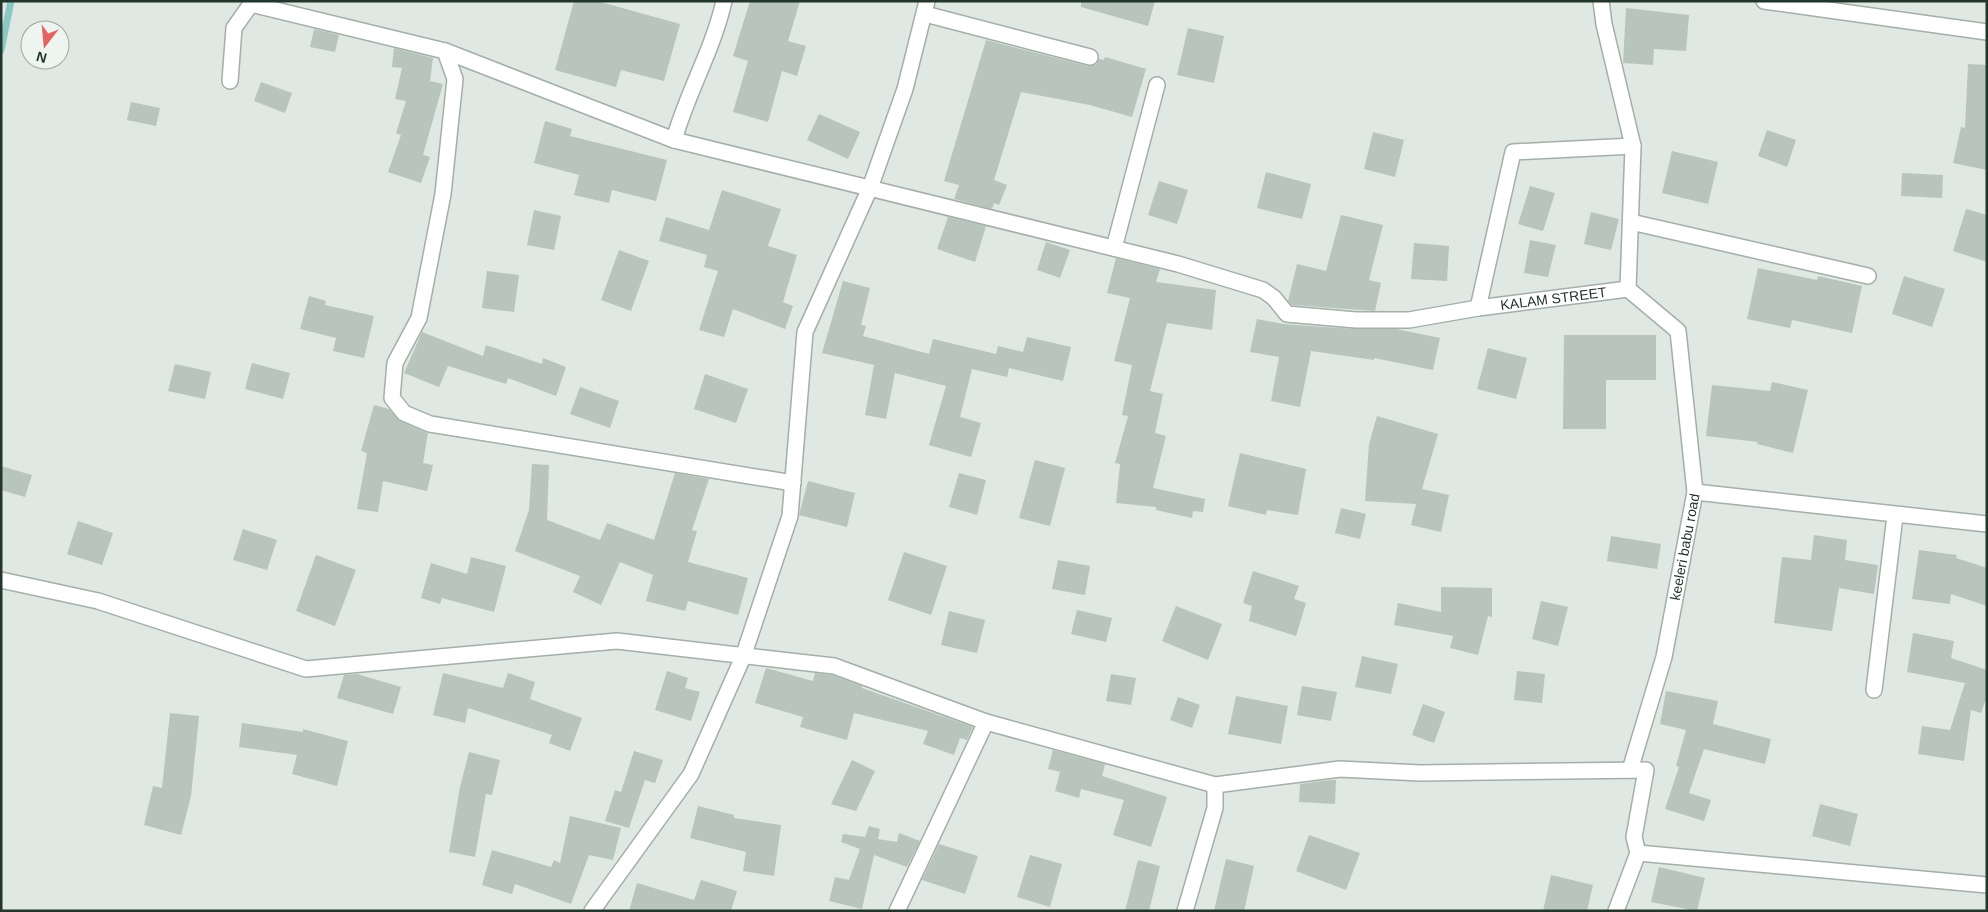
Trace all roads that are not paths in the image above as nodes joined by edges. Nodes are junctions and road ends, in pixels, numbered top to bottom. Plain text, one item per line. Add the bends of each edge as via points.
1 (724, 1) edge
2 (1601, 1) edge
3 (1764, 1) edge
4 (926, 8) edge
5 (1987, 32) edge
6 (445, 51) junction
7 (1090, 57) dead end
8 (230, 80) dead end
9 (1157, 85) dead end
10 (674, 140) junction
11 (1633, 146) junction
12 (870, 188) junction
13 (1631, 222) junction
14 (1114, 248) junction
15 (1868, 276) dead end
16 (1628, 289) junction
17 (1478, 308) junction
18 (793, 483) junction
19 (1695, 492) junction
20 (1895, 516) junction
21 (1987, 524) edge
22 (1, 580) edge
23 (743, 657) junction
24 (1874, 690) dead end
25 (986, 722) junction
26 (1630, 770) junction
27 (1215, 785) junction
28 (1638, 853) junction
29 (1987, 885) edge
30 (592, 911) edge
31 (897, 911) edge
32 (1185, 911) edge
33 (1616, 911) edge

1 - 10 street
2 - 11 street
3 - 5 street
4 - 7 street
4 - 12 street via 905,89
6 - 8 street, KALAM STREET via 251,4 234,28
6 - 10 street, KALAM STREET
6 - 18 street via 455,79 444,194 419,318 395,363 392,398 404,414 430,424
9 - 14 street
10 - 12 street, KALAM STREET
11 - 13 street
11 - 17 street via 1513,152
12 - 14 street, KALAM STREET
12 - 18 street via 805,332
13 - 15 street
13 - 16 street
14 - 17 street, KALAM STREET via 1250,284 1274,298 1287,314 1356,320 1409,320
16 - 17 street, KALAM STREET
16 - 19 street via 1678,331
18 - 23 street via 790,516
19 - 20 street, keeleri babu road
19 - 26 street, keeleri babu road via 1664,656
20 - 21 street, keeleri babu road
20 - 24 street
22 - 23 street via 98,601 306,669 617,641
23 - 25 street via 834,666
23 - 30 street via 691,774
25 - 27 street
25 - 31 street
26 - 27 street via 1420,773 1340,769
26 - 28 street via 1646,770 1634,836
27 - 32 street via 1215,808
28 - 29 street
28 - 33 street

